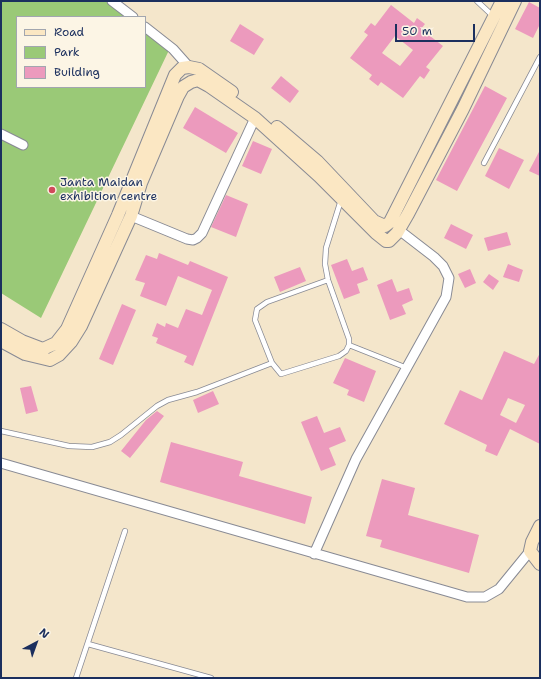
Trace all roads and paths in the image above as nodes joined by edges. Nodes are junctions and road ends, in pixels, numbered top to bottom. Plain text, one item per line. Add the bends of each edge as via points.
1 (112, 1) edge
2 (477, 1) edge
3 (502, 1) edge
4 (515, 1) edge
5 (132, 16) edge
6 (494, 17) junction
7 (146, 28) edge
8 (540, 57) edge
9 (190, 67) junction
10 (254, 118) junction
11 (1, 134) edge
12 (24, 145) dead end
13 (484, 163) dead end
14 (341, 199) junction
15 (130, 216) junction
16 (399, 230) junction
17 (328, 280) junction
18 (1, 329) edge
19 (1, 341) edge
20 (349, 345) junction
21 (272, 363) junction
22 (407, 368) junction
23 (1, 431) edge
24 (1, 463) edge
25 (540, 526) edge
26 (125, 531) dead end
27 (530, 551) junction
28 (314, 554) junction
29 (540, 564) edge
30 (88, 644) junction
31 (76, 678) edge
32 (210, 678) edge

1 - 5 street
2 - 6 lane
3 - 6 street
4 - 16 street via 463,109
6 - 9 street via 390,222 385,226 374,220 317,161 254,108 200,69
7 - 9 street via 173,49
8 - 13 lane
9 - 18 street via 182,68 170,84 118,215 67,329 56,342 43,349
10 - 14 street via 299,157
10 - 15 street via 202,233 197,238 187,239
10 - 15 street via 198,80 184,86 141,183
11 - 12 street
14 - 16 street via 386,241 392,239
14 - 17 lane via 326,248
15 - 19 street via 81,326 59,355 50,360 39,359
16 - 22 street via 434,257 443,266 449,278 446,297
17 - 20 lane
17 - 21 lane via 266,302 257,309 256,320
20 - 21 lane via 339,356 286,374 281,374
20 - 22 lane
21 - 23 lane via 157,406 110,442 92,447 69,446
22 - 28 street via 356,459
24 - 28 street
25 - 27 street
26 - 30 lane
27 - 28 street via 499,589 485,597 467,597
27 - 29 street
30 - 31 lane
30 - 32 lane

